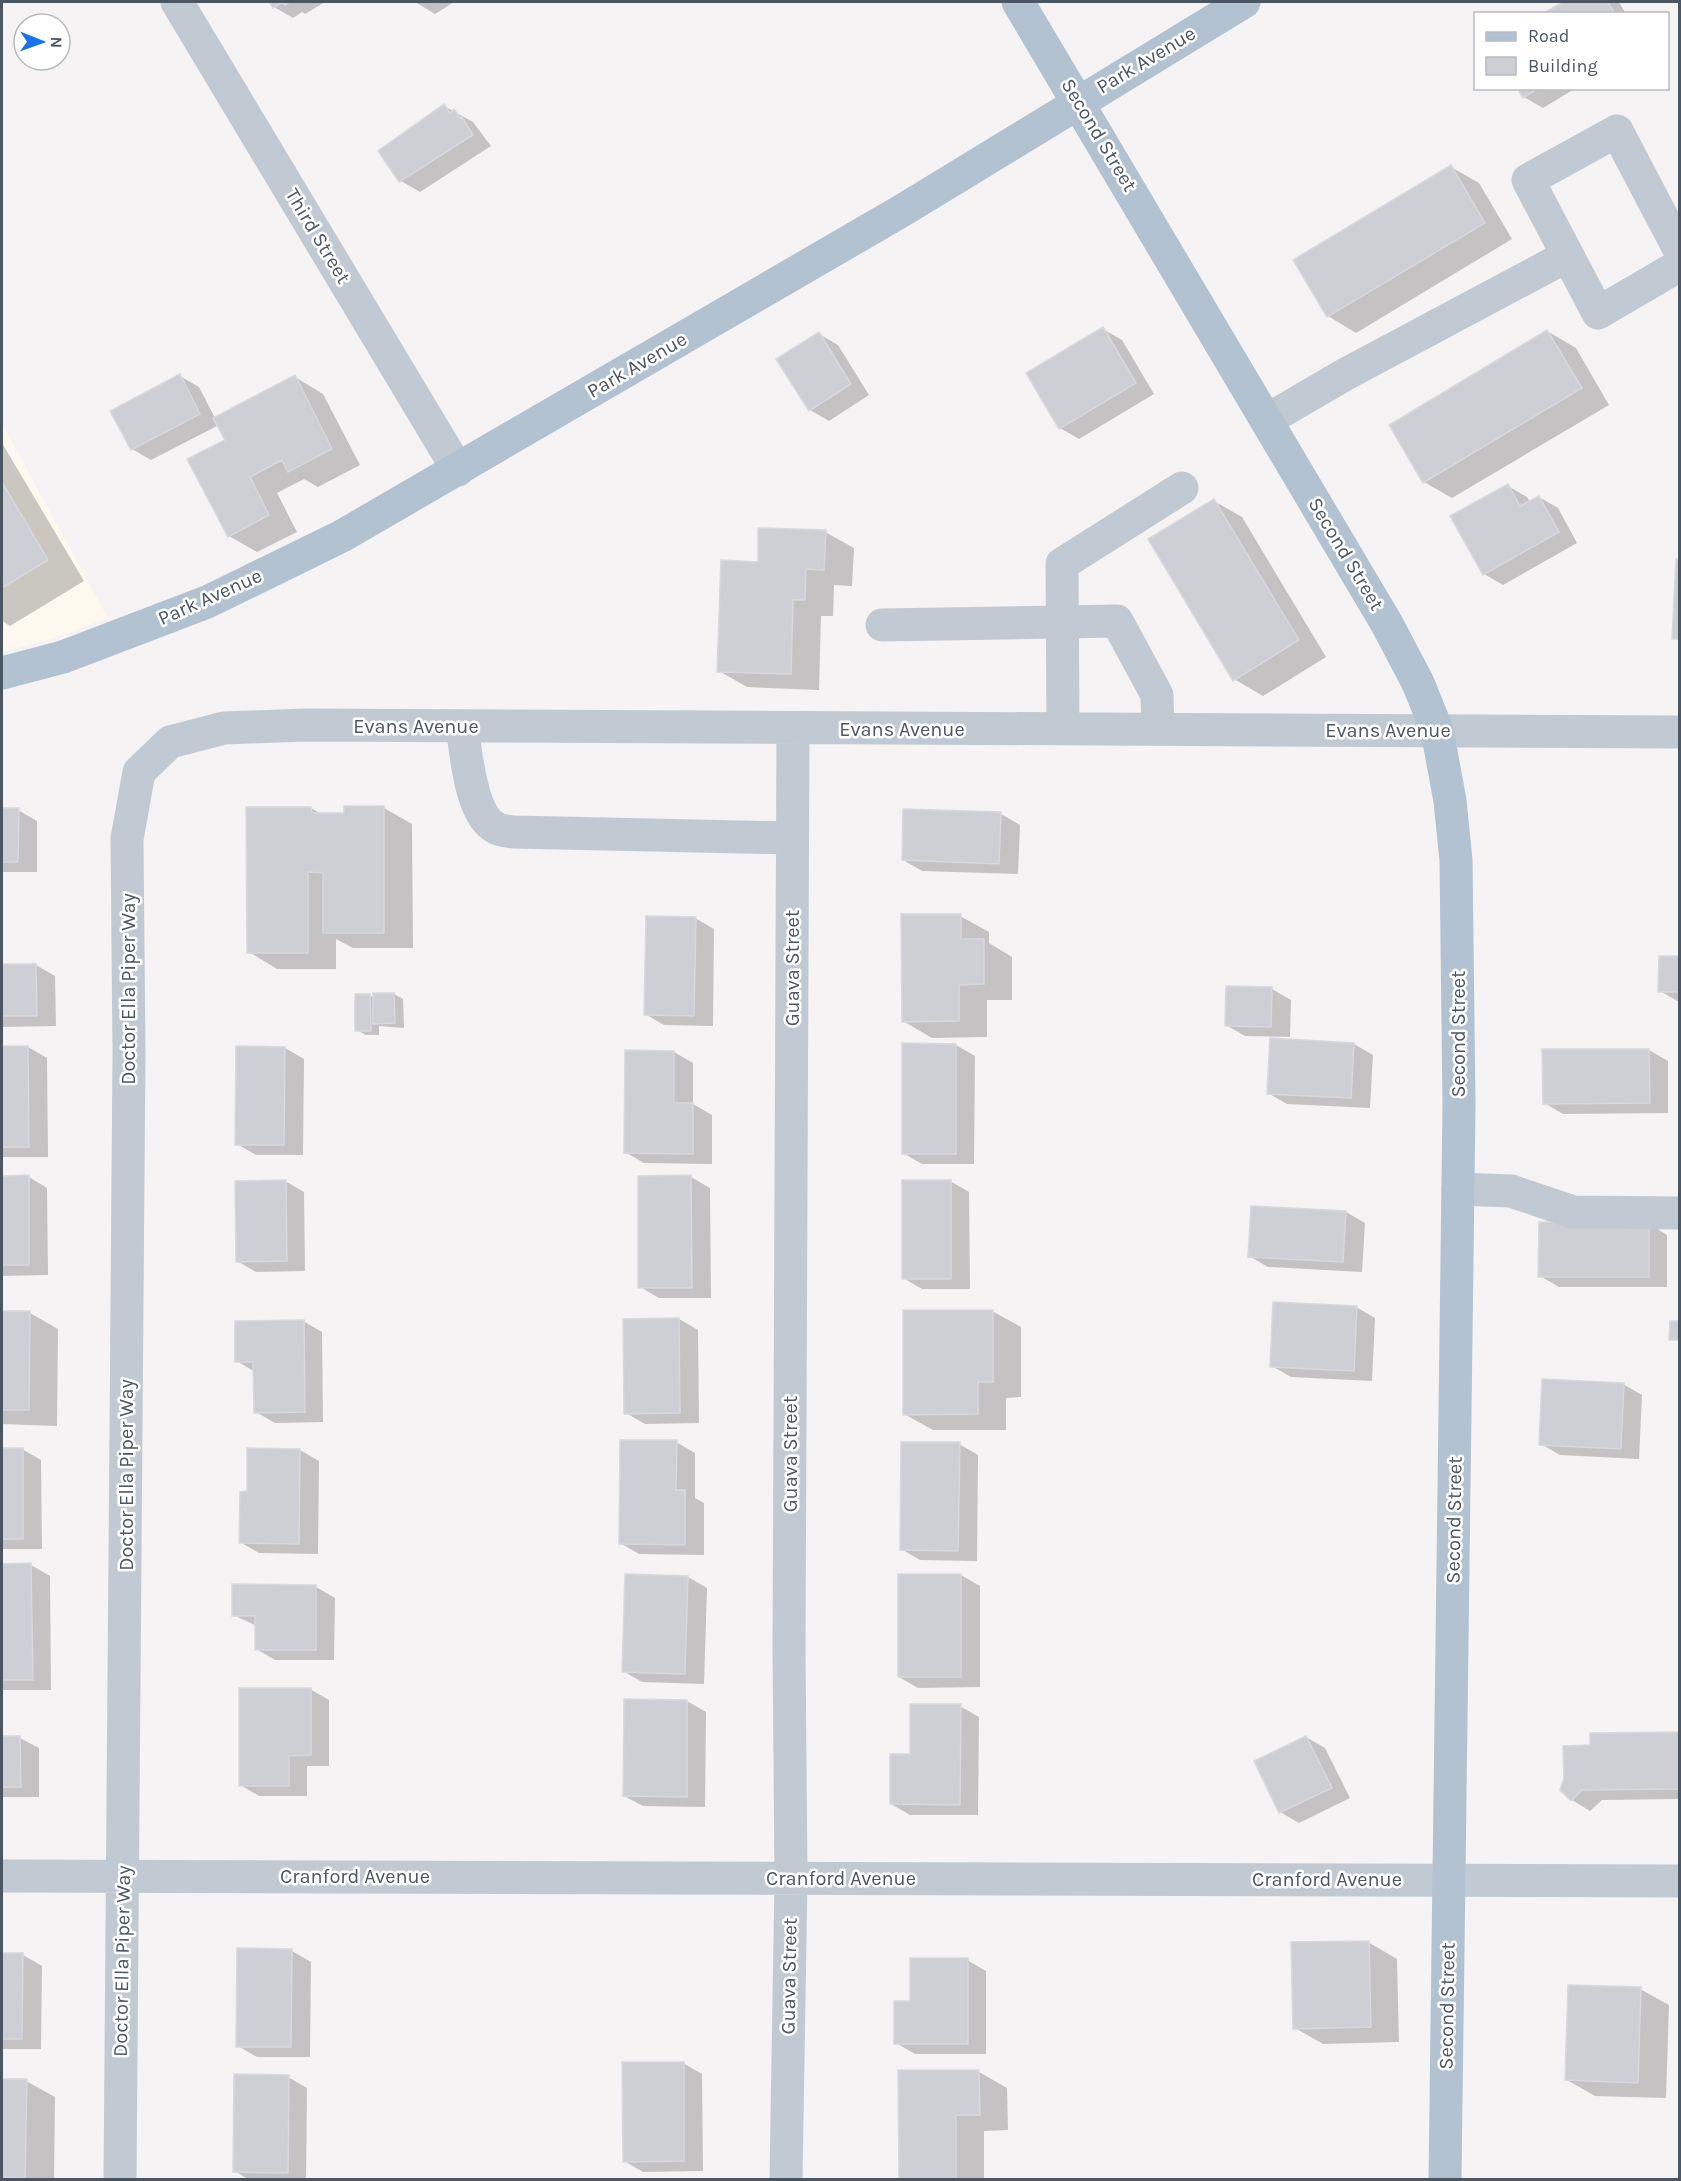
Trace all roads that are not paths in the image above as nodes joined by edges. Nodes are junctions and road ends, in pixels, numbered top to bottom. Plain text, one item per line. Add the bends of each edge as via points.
1 (177, 2) edge
2 (1018, 2) edge
3 (1244, 2) edge
4 (1079, 101) junction
5 (1680, 251) edge
6 (1567, 256) junction
7 (1680, 265) edge
8 (1267, 420) junction
9 (458, 470) junction
10 (1182, 488) dead end
11 (1063, 621) junction
12 (882, 625) dead end
13 (2, 673) edge
14 (462, 726) junction
15 (793, 728) junction
16 (1063, 729) junction
17 (1158, 729) junction
18 (1437, 730) junction
19 (1680, 732) edge
20 (139, 772) joint
21 (792, 838) junction
22 (1458, 1189) junction
23 (1680, 1213) edge
24 (2, 1876) edge
25 (123, 1876) junction
26 (791, 1878) junction
27 (1449, 1878) junction
28 (1680, 1881) edge
29 (120, 2180) edge
30 (786, 2180) edge
31 (1445, 2180) edge

1 - 9 street, Third Street
2 - 4 main road, Second Street
3 - 4 main road, Park Avenue
4 - 8 main road, Second Street
4 - 9 main road, Park Avenue via 903,210
5 - 6 street via 1617,132 1528,180
6 - 7 street via 1598,313
6 - 8 street
8 - 18 main road, Second Street via 1387,624
9 - 13 main road, Park Avenue via 342,536 207,602 63,657
10 - 11 street via 1062,564
11 - 12 street
11 - 16 street
11 - 17 street via 1118,621 1157,695
14 - 15 street, Evans Avenue
14 - 20 street, Evans Avenue via 224,728 170,742
14 - 21 street via 478,806 497,829
15 - 16 street, Evans Avenue
15 - 21 street, Guava Street
16 - 17 street, Evans Avenue
17 - 18 street, Evans Avenue
18 - 19 street, Evans Avenue
18 - 22 main road, Second Street via 1456,860
20 - 25 street, Doctor Ella Piper Way via 127,839
21 - 26 street, Guava Street
22 - 23 street via 1511,1191 1573,1212
22 - 27 main road, Second Street
24 - 25 street, Cranford Avenue
25 - 26 street, Cranford Avenue
25 - 29 street, Doctor Ella Piper Way
26 - 27 street, Cranford Avenue
26 - 30 street, Guava Street
27 - 28 street, Cranford Avenue
27 - 31 main road, Second Street

